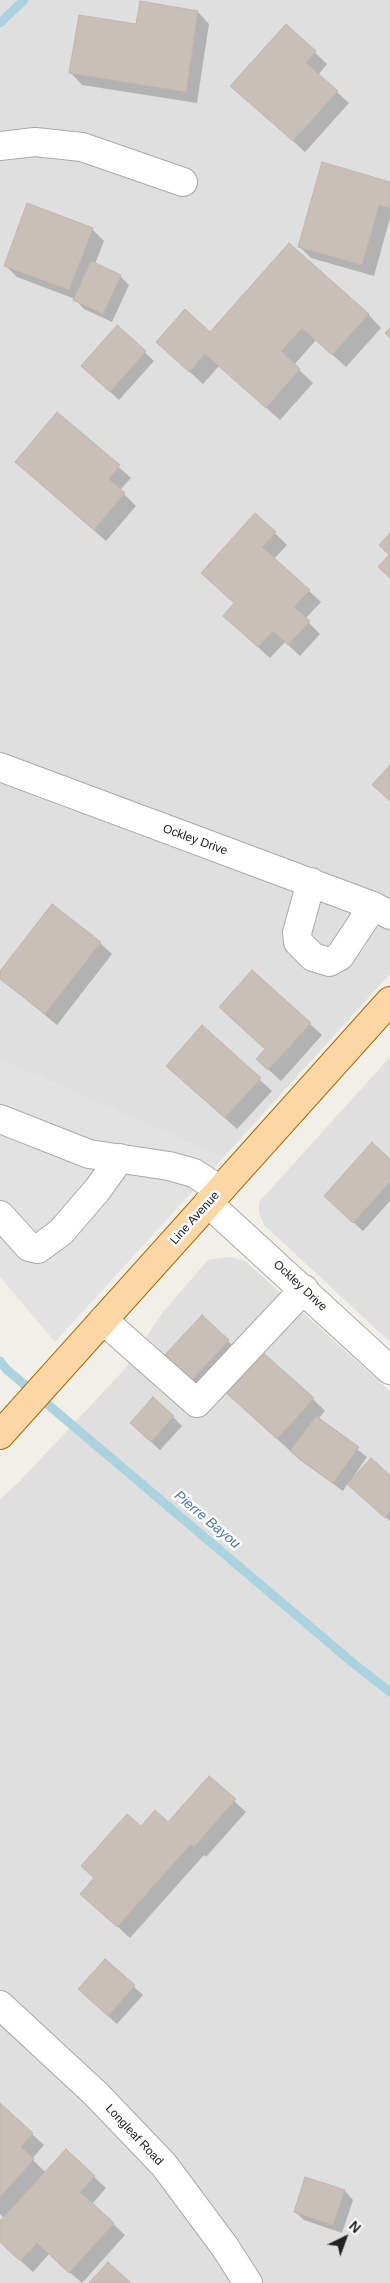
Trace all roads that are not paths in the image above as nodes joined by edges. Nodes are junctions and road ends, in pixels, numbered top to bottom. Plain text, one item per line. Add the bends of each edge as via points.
1 (0, 146) edge
2 (184, 182) dead end
3 (0, 767) edge
4 (311, 882) junction
5 (382, 911) edge
6 (390, 1001) edge
7 (0, 1119) edge
8 (120, 1158) junction
9 (214, 1196) junction
10 (0, 1215) edge
11 (304, 1289) junction
12 (103, 1320) junction
13 (390, 1370) edge
14 (0, 1435) edge
15 (0, 2005) edge
16 (248, 2283) edge

1 - 2 street via 35,142 82,147
3 - 4 street, Ockley Drive
4 - 5 street, Ockley Drive
4 - 5 street via 297,933 298,942 313,957 329,962 340,956
6 - 9 main road, Line Avenue
7 - 8 street, Ockley Drive via 89,1154
8 - 9 street, Ockley Drive via 194,1173
8 - 10 street via 60,1232 38,1248 29,1247
9 - 11 street, Ockley Drive
9 - 12 main road, Line Avenue
11 - 12 street via 197,1403
11 - 13 street, Ockley Drive
12 - 14 main road, Line Avenue
15 - 16 street, Longleaf Road via 96,2094 164,2165

